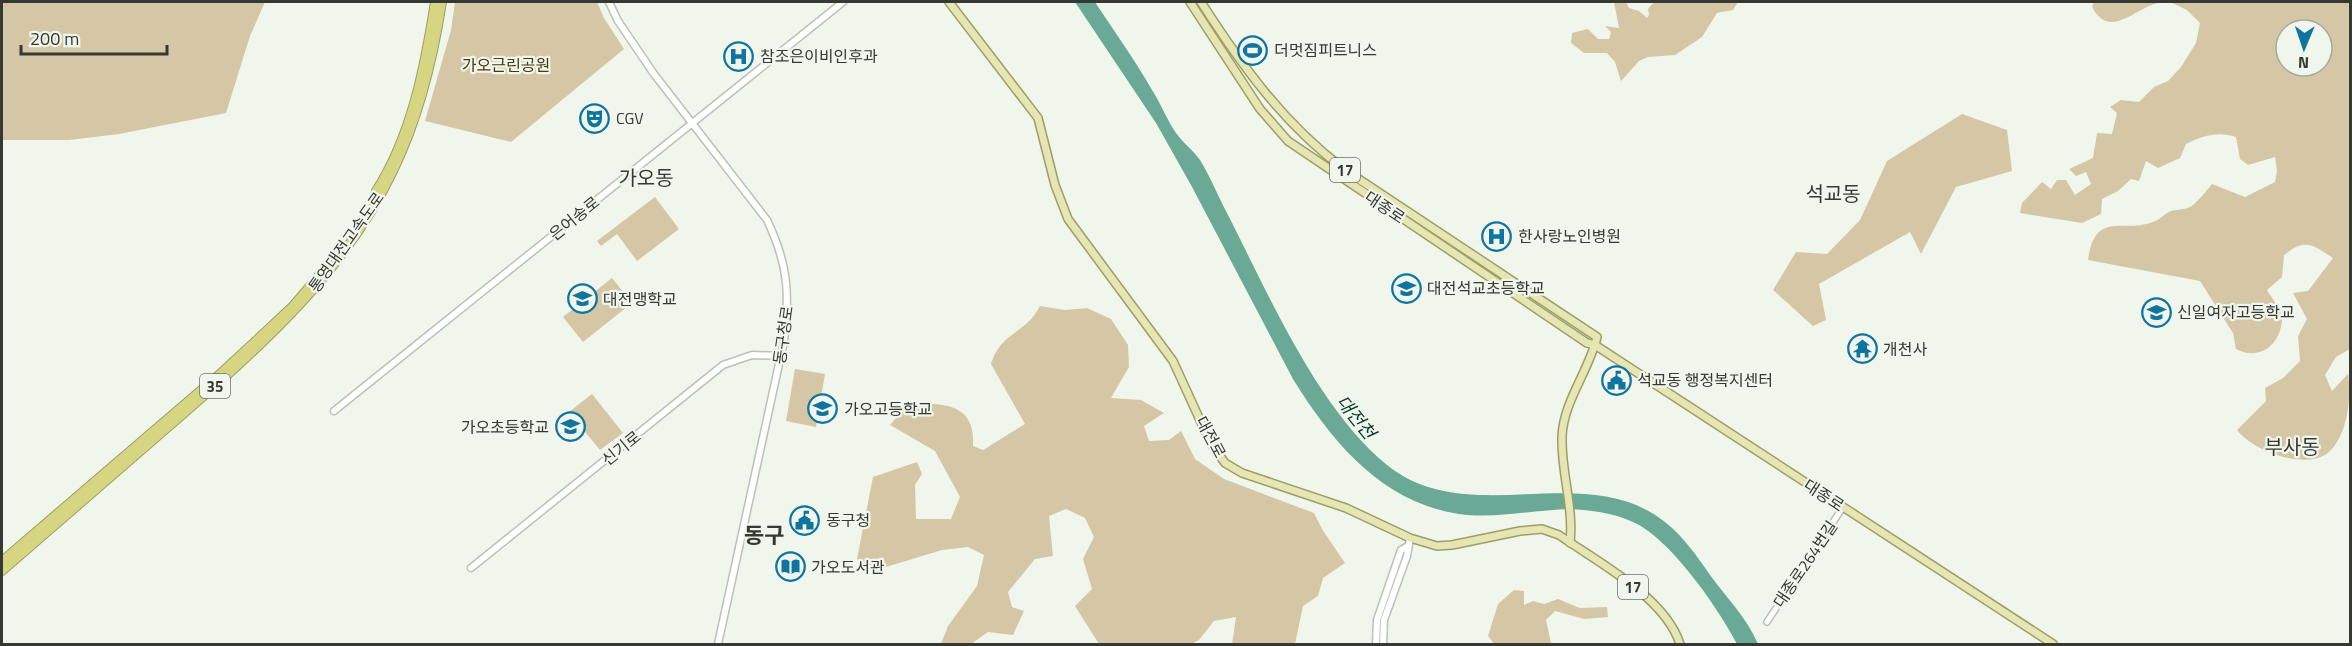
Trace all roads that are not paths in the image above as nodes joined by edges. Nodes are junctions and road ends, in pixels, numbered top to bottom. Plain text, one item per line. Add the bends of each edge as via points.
1 (435, 2) edge
2 (442, 2) edge
3 (609, 2) edge
4 (843, 2) edge
5 (949, 2) edge
6 (1190, 2) edge
7 (1201, 2) edge
8 (691, 122) junction
9 (410, 126) junction
10 (391, 169) junction
11 (1596, 345) junction
12 (781, 356) junction
13 (334, 411) dead end
14 (1843, 507) junction
15 (1409, 542) junction
16 (1570, 543) junction
17 (2, 561) edge
18 (471, 568) dead end
19 (2, 571) edge
20 (1767, 622) dead end
21 (718, 645) edge
22 (1376, 645) edge
23 (1383, 645) edge
24 (1680, 645) edge
25 (2053, 645) edge

1 - 9 highway, 통영대전고속도로 / 35
2 - 9 highway, 통영대전고속도로 / 35 via 435,45
3 - 8 main road, 동구청로 via 636,49
4 - 8 main road, 은어송로
5 - 15 main road, 대전로 via 1038,118 1068,219 1173,361 1215,452 1224,463 1242,473 1346,508
6 - 11 main road, 대종로 / 17 via 1260,109 1288,141 1587,343
7 - 11 main road, 대종로 / 17 via 1250,75 1306,139 1345,170 1597,337
8 - 12 main road, 동구청로 via 767,220 778,245 789,304
8 - 13 main road, 은어송로
9 - 10 highway, 통영대전고속도로 / 35
10 - 17 highway, 통영대전고속도로 / 35 via 331,261 292,307
10 - 19 highway, 통영대전고속도로 / 35 via 338,260 300,308 229,375
11 - 14 main road, 대종로
11 - 16 main road via 1564,420 1562,438 1572,519
12 - 18 main road, 신기로 via 752,355 723,365
12 - 21 main road, 동구청로
14 - 20 street, 대종로264번길
14 - 25 main road, 대종로
15 - 16 main road, 대전로 via 1452,546 1542,529
15 - 22 main road via 1401,550 1377,620
15 - 23 main road via 1384,620
16 - 24 main road, 대전로 / 17 via 1657,607 1672,624

